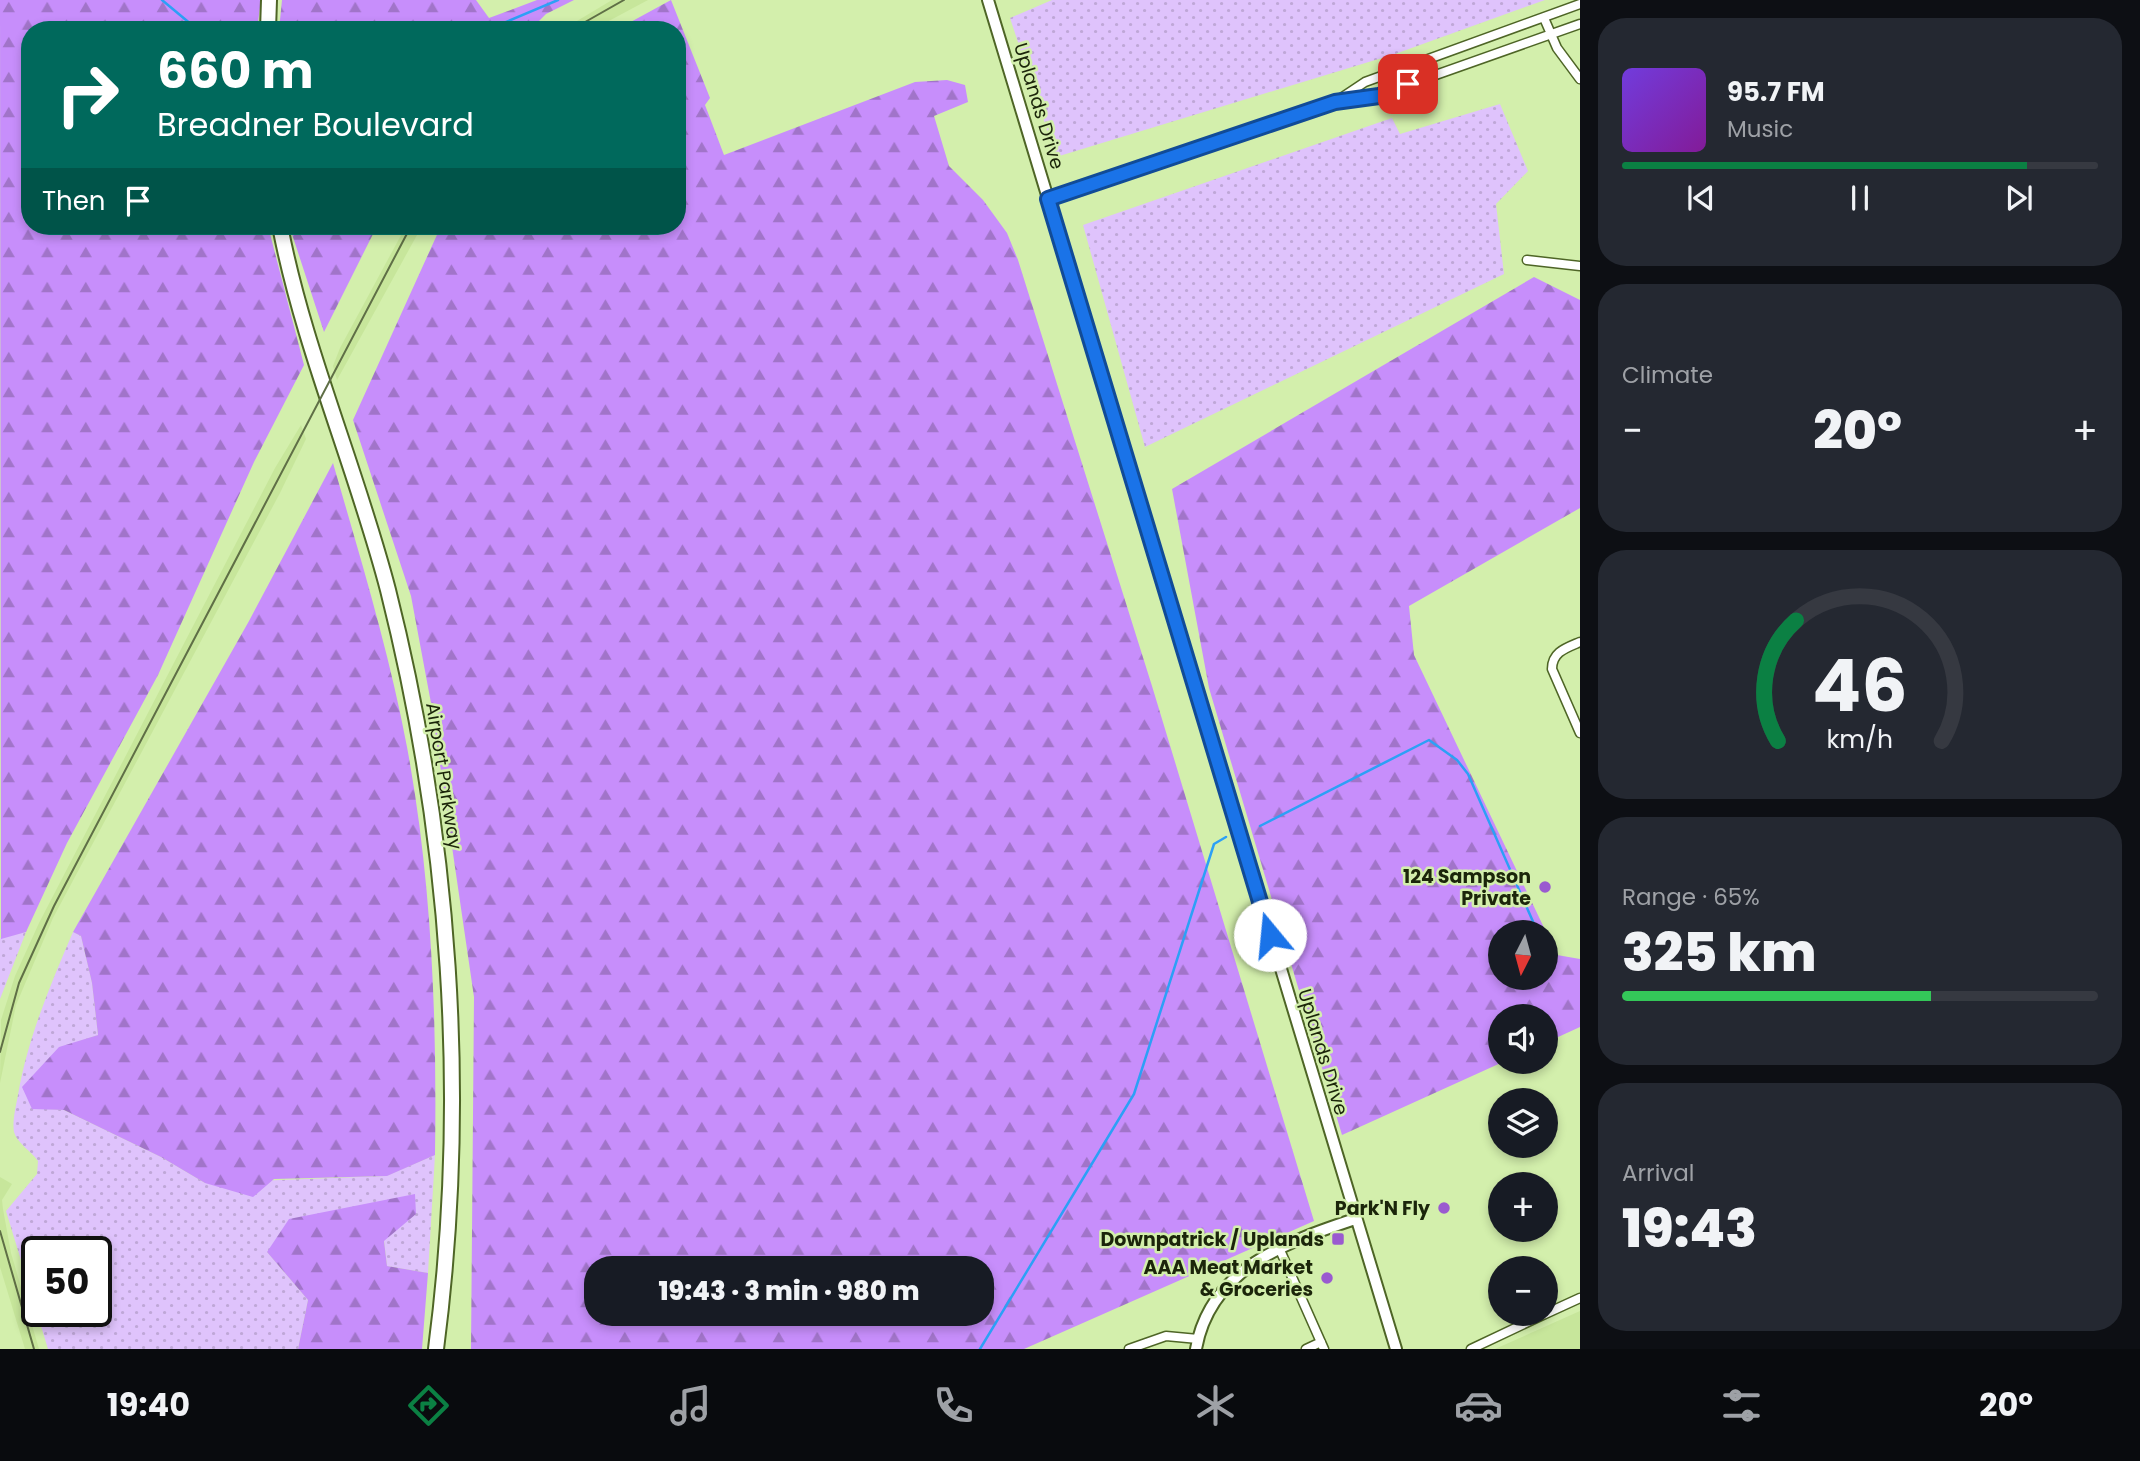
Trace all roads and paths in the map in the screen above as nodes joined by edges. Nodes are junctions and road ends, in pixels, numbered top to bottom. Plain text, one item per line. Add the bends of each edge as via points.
1 (269, 0) edge
2 (988, 0) edge
3 (1580, 4) edge
4 (1544, 18) junction
5 (268, 21) edge
6 (1580, 24) edge
7 (1551, 34) junction
8 (1580, 79) edge
9 (1335, 102) junction
10 (1048, 199) junction
11 (283, 235) edge
12 (1527, 260) dead end
13 (1580, 266) edge
14 (1580, 642) edge
15 (1580, 733) edge
16 (1355, 1219) junction
17 (1280, 1250) junction
18 (1580, 1298) edge
19 (1558, 1308) edge
20 (1520, 1326) edge
21 (1197, 1344) edge
22 (1323, 1345) edge
23 (436, 1349) edge
24 (1129, 1349) edge
25 (1306, 1349) edge
26 (1396, 1349) edge
27 (1471, 1349) edge

1 - 5 highway
2 - 10 main road, Uplands Drive
3 - 4 street
4 - 7 street
4 - 9 street via 1365,82
6 - 7 street
7 - 8 street
7 - 9 street via 1379,96
9 - 10 street
10 - 16 main road, Uplands Drive
11 - 23 highway, Airport Parkway via 297,298 388,590 431,805 447,954 452,1108
12 - 13 street
14 - 15 street via 1552,660 1554,677
16 - 17 main road
16 - 26 main road, Uplands Drive
17 - 21 main road via 1231,1279 1213,1303
17 - 22 street
18 - 19 street
20 - 27 street
21 - 24 street via 1166,1336
22 - 25 street

